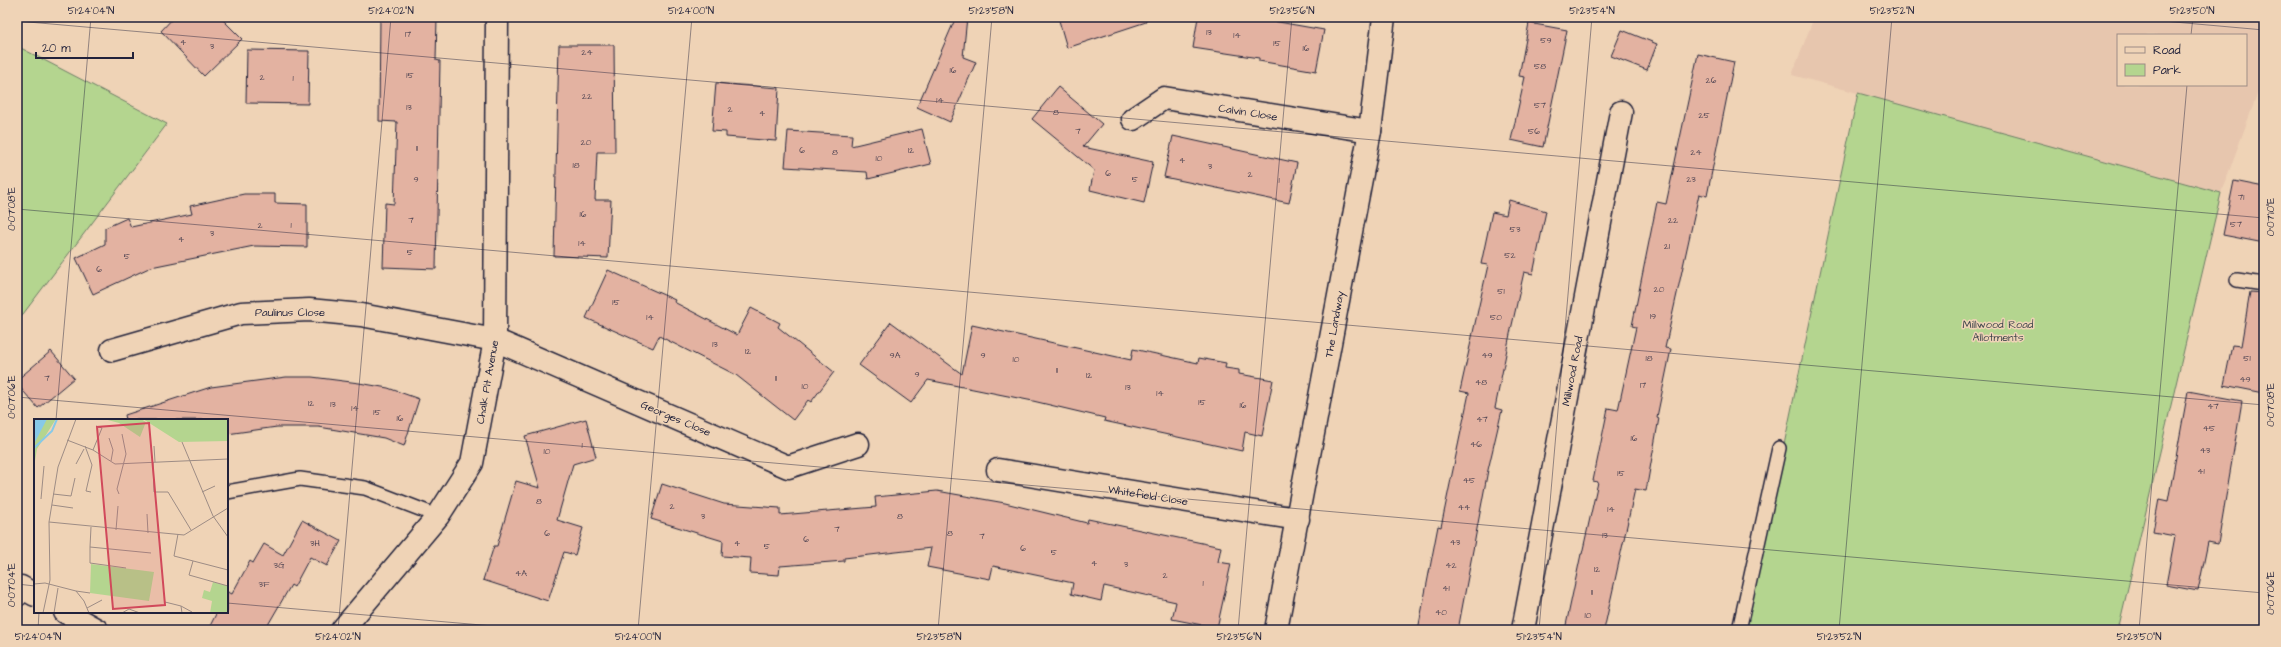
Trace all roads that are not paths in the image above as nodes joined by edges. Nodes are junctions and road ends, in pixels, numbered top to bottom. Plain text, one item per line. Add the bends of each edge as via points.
1 (497, 17) edge
2 (1384, 17) edge
3 (1621, 112) dead end
4 (1133, 119) dead end
5 (1370, 131) junction
6 (2237, 280) dead end
7 (2264, 284) edge
8 (495, 340) junction
9 (112, 350) dead end
10 (858, 444) dead end
11 (1779, 448) dead end
12 (998, 470) dead end
13 (228, 492) edge
14 (438, 516) junction
15 (1298, 519) junction
16 (34, 594) edge
17 (17, 595) edge
18 (67, 613) edge
19 (97, 630) edge
20 (342, 630) edge
21 (1276, 630) edge
22 (1523, 630) edge
23 (1739, 630) edge

1 - 8 street, Chalk Pit Avenue
2 - 5 street, The Landway
3 - 22 street, Millwood Road
4 - 5 street, Calvin Close via 1164,98
5 - 15 street, The Landway
6 - 7 lane
8 - 9 street, Paulinus Close via 361,315 309,310 242,313
8 - 10 street, Georges Close via 788,466
8 - 14 street, Chalk Pit Avenue via 472,463
11 - 23 lane
12 - 15 street, Whitefield Close
13 - 14 lane via 300,479 365,488
14 - 20 street, Chalk Pit Avenue
15 - 21 street, The Landway
16 - 17 street via 21,587
18 - 19 street

